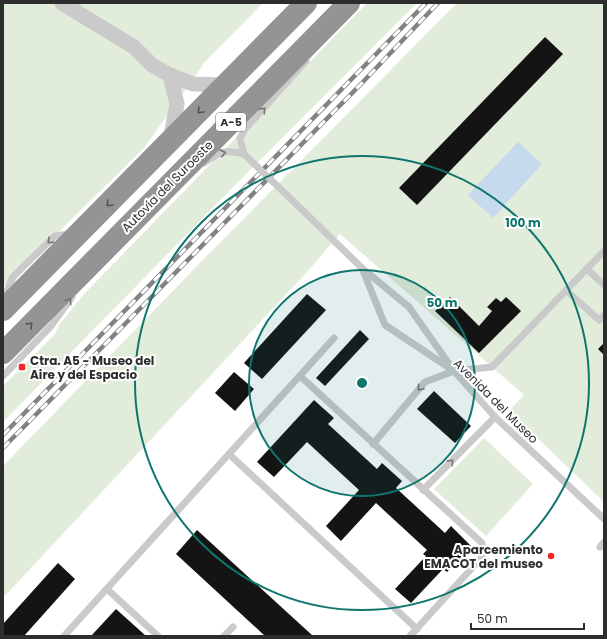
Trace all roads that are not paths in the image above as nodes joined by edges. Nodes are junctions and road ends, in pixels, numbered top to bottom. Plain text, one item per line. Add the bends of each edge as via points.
1 (62, 3) edge
2 (288, 3) edge
3 (306, 3) edge
4 (350, 3) edge
5 (263, 46) junction
6 (317, 47) dead end
7 (312, 53) dead end
8 (170, 75) junction
9 (225, 85) junction
10 (170, 141) junction
11 (244, 154) junction
12 (156, 197) junction
13 (81, 232) junction
14 (113, 240) junction
15 (604, 251) edge
16 (360, 266) junction
17 (587, 269) junction
18 (604, 285) edge
19 (567, 291) junction
20 (3, 300) edge
21 (3, 310) edge
22 (604, 315) edge
23 (334, 338) dead end
24 (3, 353) edge
25 (454, 371) junction
26 (3, 376) edge
27 (300, 376) junction
28 (495, 417) junction
29 (373, 444) junction
30 (230, 455) junction
31 (423, 490) junction
32 (604, 519) edge
33 (107, 589) junction
34 (233, 627) dead end
35 (417, 629) junction
36 (64, 636) edge
37 (158, 636) edge
38 (224, 636) edge
39 (410, 636) edge

1 - 8 street via 134,47 152,65
2 - 5 highway via 275,18
3 - 5 highway, A-5
4 - 6 lane
4 - 12 highway, Autovía del Suroeste / A-5
5 - 9 highway, A-5
11 -> 7 lane via 240,138 245,129
8 - 9 street via 193,84
8 - 10 street via 177,104
9 -> 10 highway, A-5
10 -> 13 highway, A-5
12 -> 11 lane via 217,154 225,151
11 - 16 lane, Avenida del Museo, bridge
12 - 14 highway, Autovía del Suroeste / A-5
13 -> 20 lane via 55,236 13,277
13 - 21 highway, A-5
24 -> 14 highway, Autovía del Suroeste / A-5
26 -> 14 lane via 51,326
15 - 17 lane
16 - 25 lane via 409,307
16 - 25 lane, Avenida del Museo via 385,325
17 - 18 lane
17 - 19 lane
19 - 22 lane via 599,320
19 - 25 lane via 492,367
23 - 27 lane
25 - 28 lane, Avenida del Museo
25 -> 29 lane via 424,382
27 - 29 lane
27 - 30 lane
31 -> 28 lane
28 - 32 lane, Avenida del Museo
29 - 31 lane
30 - 33 lane
30 - 35 lane
31 - 35 lane via 482,544 482,557
33 - 36 lane
33 - 37 lane
34 - 38 lane
35 - 39 lane

